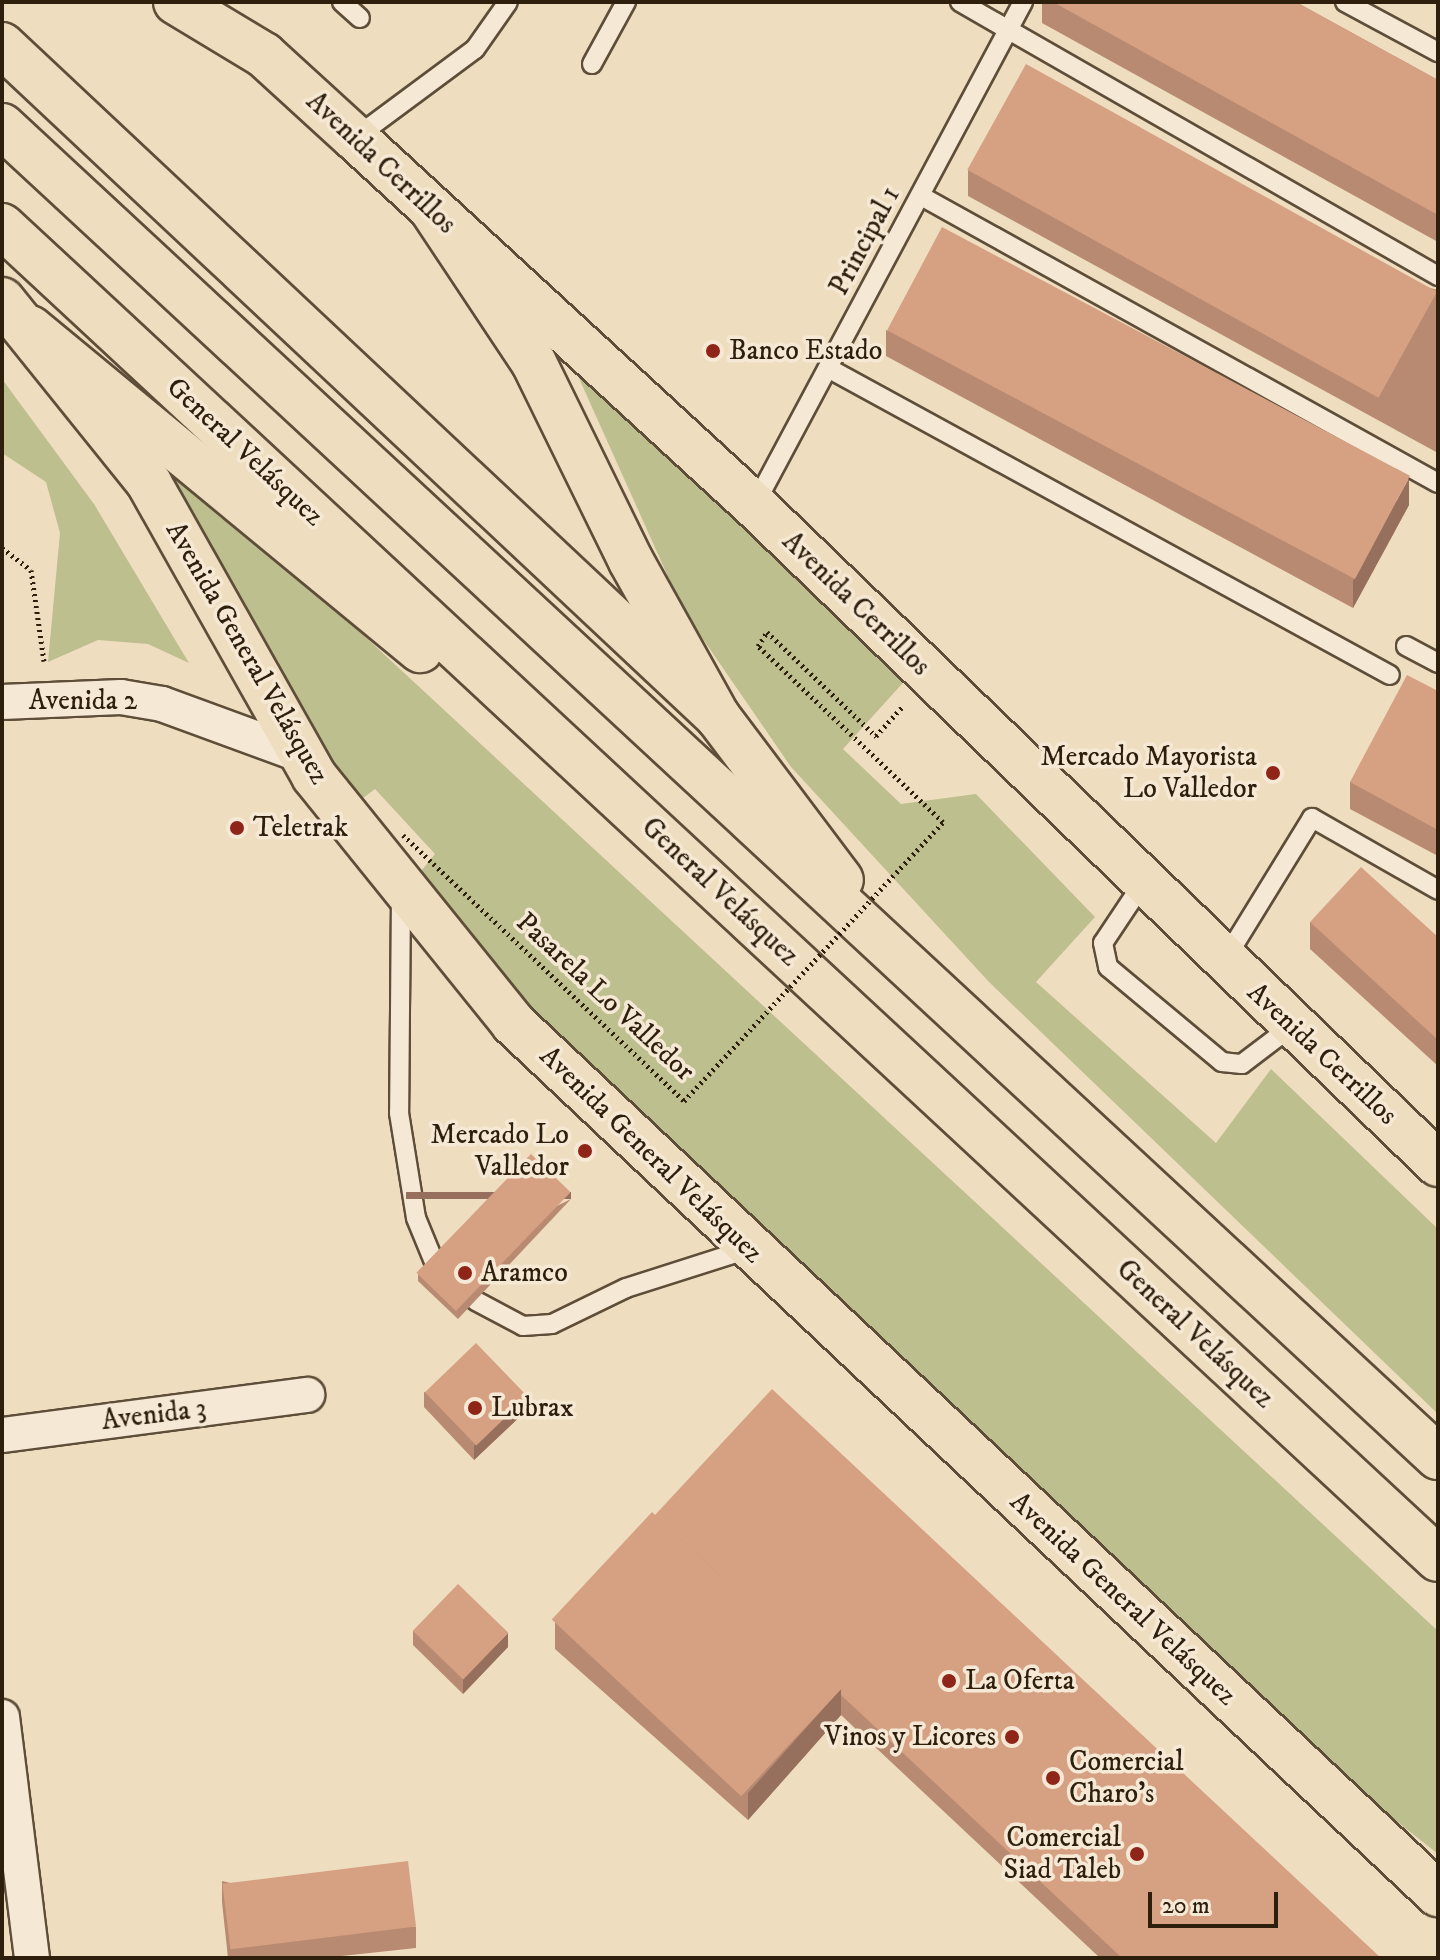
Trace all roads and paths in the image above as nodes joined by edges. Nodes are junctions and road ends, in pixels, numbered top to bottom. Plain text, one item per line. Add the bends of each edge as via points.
1 (176, 2) edge
2 (342, 2) edge
3 (508, 2) edge
4 (626, 2) edge
5 (960, 2) edge
6 (1023, 2) edge
7 (1345, 2) edge
8 (360, 18) dead end
9 (1008, 28) junction
10 (2, 45) edge
11 (1438, 52) edge
12 (592, 64) dead end
13 (2, 126) edge
14 (355, 138) junction
15 (921, 196) junction
16 (433, 211) junction
17 (2, 226) edge
18 (1438, 276) edge
19 (16, 314) edge
20 (828, 368) junction
21 (1438, 483) edge
22 (754, 505) junction
23 (2, 548) edge
24 (1406, 646) dead end
25 (44, 662) dead end
26 (1438, 663) edge
27 (1390, 675) dead end
28 (2, 702) edge
29 (718, 717) junction
30 (876, 736) dead end
31 (299, 754) junction
32 (403, 835) dead end
33 (660, 836) junction
34 (1143, 883) junction
35 (402, 889) junction
36 (1438, 890) edge
37 (890, 951) junction
38 (1224, 962) junction
39 (1292, 1026) junction
40 (1438, 1164) edge
41 (748, 1249) junction
42 (435, 1264) edge
43 (476, 1301) edge
44 (307, 1395) dead end
45 (2, 1435) edge
46 (1438, 1457) edge
47 (1438, 1559) edge
48 (2, 1717) edge
49 (1438, 1894) edge
50 (32, 1958) edge

1 - 14 main road, Avenida Cerrillos via 264,55
2 - 8 lane
3 - 14 lane via 475,49
4 - 12 lane
5 - 9 lane
6 - 9 lane, Principal 1
7 - 11 lane
9 - 15 lane, Principal 1
9 - 18 lane
10 - 29 main road
13 - 37 main road
14 - 16 main road, Avenida Cerrillos
15 - 20 lane, Principal 1
15 - 21 lane
16 - 22 main road, Avenida Cerrillos
16 - 29 main road via 534,363 631,561
17 - 33 main road, General Velásquez
19 - 31 main road, Avenida General Velásquez via 149,483
19 - 33 main road via 331,578
20 - 22 lane, Principal 1
20 - 27 lane
22 - 34 main road, Avenida Cerrillos
23 - 25 path via 31,570
24 - 26 lane
28 - 31 street, Avenida 2 via 148,701
29 - 37 main road
30 - 32 path, Pasarela Lo Valledor, bridge via 767,632 758,646 943,822 684,1101
31 - 35 main road, Avenida General Velásquez
33 - 47 main road, General Velásquez
34 - 38 main road, Avenida Cerrillos
34 - 39 lane via 1103,943 1108,967 1222,1062 1242,1064
35 - 41 main road, Avenida General Velásquez via 513,1023
35 - 42 lane via 399,1113 416,1218
36 - 38 lane via 1312,818
37 - 46 main road
38 - 39 main road, Avenida Cerrillos
39 - 40 main road, Avenida Cerrillos
41 - 43 lane via 626,1288 552,1324 523,1326
41 - 49 main road, Avenida General Velásquez
44 - 45 street, Avenida 3
48 - 50 street

